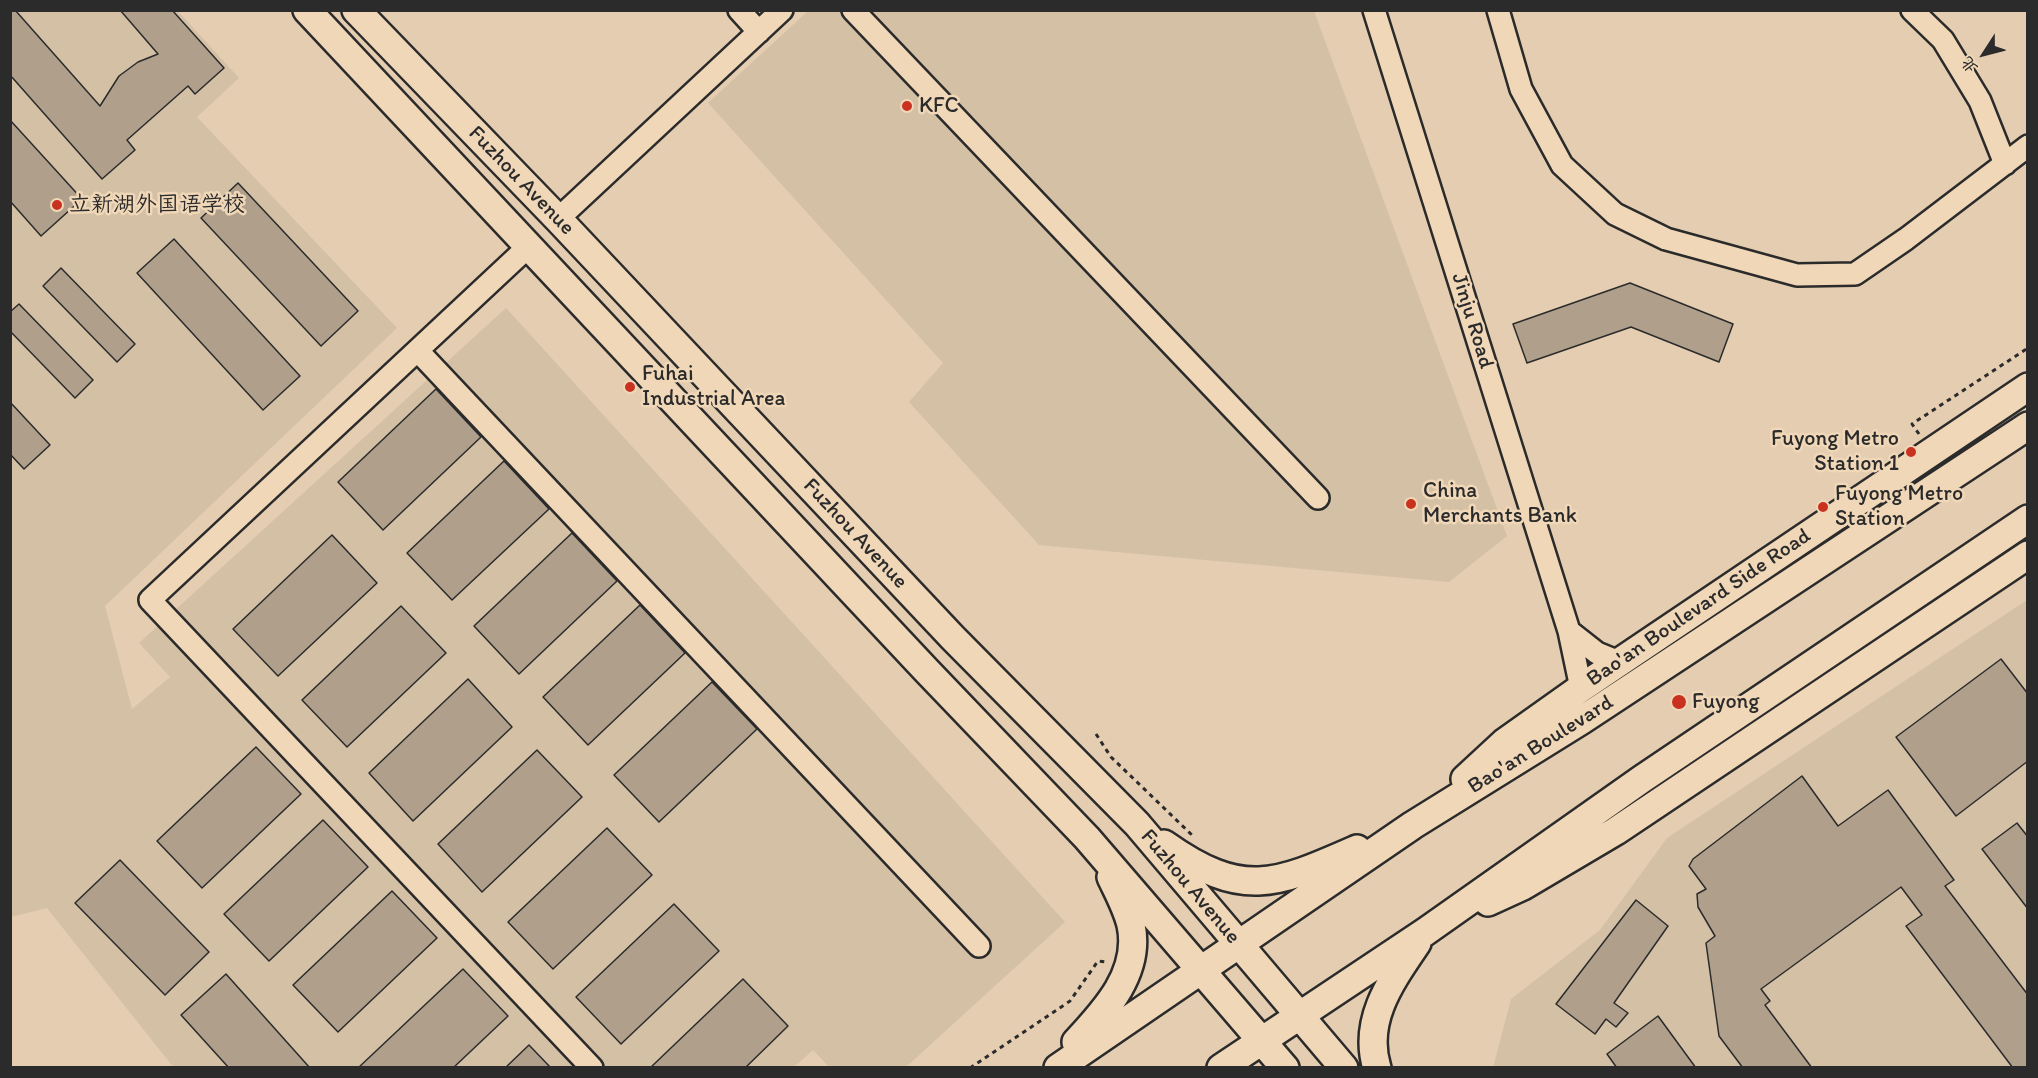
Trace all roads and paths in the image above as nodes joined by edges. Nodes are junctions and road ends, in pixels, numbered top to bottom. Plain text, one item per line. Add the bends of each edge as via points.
1 (308, 10) edge
2 (356, 10) edge
3 (739, 10) edge
4 (782, 10) edge
5 (853, 10) edge
6 (1374, 10) edge
7 (1498, 10) edge
8 (1912, 10) edge
9 (759, 32) junction
10 (2028, 146) edge
11 (2005, 164) junction
12 (558, 219) junction
13 (529, 246) junction
14 (2028, 348) edge
15 (418, 351) junction
16 (2028, 387) edge
17 (2028, 426) edge
18 (1919, 434) dead end
19 (1318, 498) dead end
20 (2028, 519) edge
21 (2028, 555) edge
22 (1569, 631) junction
23 (1619, 662) junction
24 (1581, 688) junction
25 (1096, 734) dead end
26 (1137, 824) junction
27 (1413, 825) junction
28 (1087, 838) junction
29 (1202, 843) dead end
30 (1425, 932) junction
31 (1239, 944) junction
32 (979, 946) dead end
33 (1113, 963) dead end
34 (1201, 969) junction
35 (1300, 1015) junction
36 (1262, 1040) junction
37 (592, 1068) edge
38 (970, 1068) edge
39 (1050, 1068) edge
40 (1058, 1068) edge
41 (1221, 1068) edge
42 (1286, 1068) edge
43 (1344, 1068) edge
44 (1377, 1068) edge

1 - 13 main road, Fuzhou Avenue
2 - 12 main road, Fuzhou Avenue
3 - 9 street
4 - 9 street
5 - 19 street
6 - 22 street, Jinju Road
7 - 11 street via 1521,89 1562,165 1615,214 1666,240 1797,275 1855,274
8 - 11 street via 1943,40 1980,100
9 - 12 street
10 - 11 street
12 - 26 main road, Fuzhou Avenue via 952,638
13 - 15 street
13 - 28 main road, Fuzhou Avenue
14 - 18 path via 1912,424
15 - 32 street
15 - 37 street via 150,600
16 - 23 main road, Bao'an Boulevard Side Road
17 - 27 main road, Bao'an Boulevard via 1582,720
20 - 30 main road via 1642,779
21 - 30 main road via 1598,843 1523,886
22 - 23 street via 1597,653
22 - 24 street, Jinju Road
23 - 24 main road, Bao'an Boulevard Side Road
24 - 27 main road, Bao'an Boulevard Side Road via 1504,742
25 - 29 path via 1111,758
26 - 27 main road via 1203,868 1227,878 1252,882 1270,881 1317,866
26 - 31 main road, Fuzhou Avenue
27 - 31 main road, Bao'an Boulevard
28 - 34 main road, Fuzhou Avenue
28 - 39 main road via 1121,899 1131,924 1133,946 1125,979 1114,997
30 - 35 main road
30 - 44 main road via 1394,977 1378,1009 1372,1040
31 - 34 main road, Bao'an Boulevard
31 - 35 main road, Fuzhou Avenue
33 - 38 path via 1098,961 1070,1001
34 - 36 main road, Fuzhou Avenue
34 - 40 main road, Bao'an Boulevard
35 - 36 main road
35 - 43 main road, Fuzhou Avenue
36 - 41 main road
36 - 42 main road, Fuzhou Avenue

